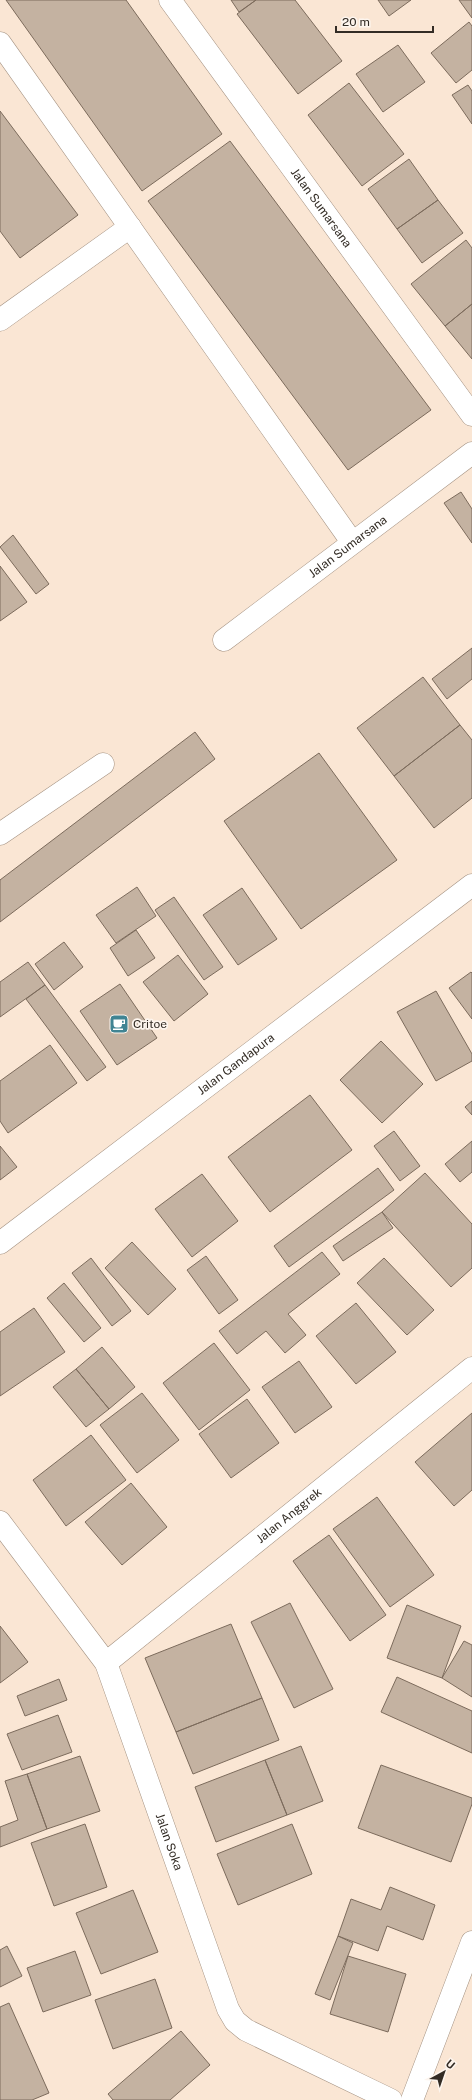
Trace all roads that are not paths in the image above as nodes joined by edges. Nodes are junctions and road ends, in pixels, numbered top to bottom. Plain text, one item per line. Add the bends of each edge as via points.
1 (170, 0) edge
2 (0, 43) edge
3 (130, 227) junction
4 (0, 320) edge
5 (472, 415) edge
6 (472, 452) edge
7 (352, 542) junction
8 (224, 640) dead end
9 (103, 764) dead end
10 (0, 834) edge
11 (472, 885) edge
12 (0, 1243) edge
13 (472, 1368) edge
14 (0, 1522) edge
15 (106, 1663) junction
16 (472, 1942) edge
17 (391, 2100) edge
18 (412, 2100) edge

1 - 5 street, Jalan Sumarsana
2 - 3 street
3 - 4 street
3 - 7 street
6 - 7 street, Jalan Sumarsana
7 - 8 street, Jalan Sumarsana
9 - 10 street
11 - 12 street, Jalan Gandapura
13 - 15 street, Jalan Anggrek
14 - 15 street, Jalan Soka
15 - 17 street, Jalan Soka via 228,2009 235,2021 246,2030
16 - 18 street

